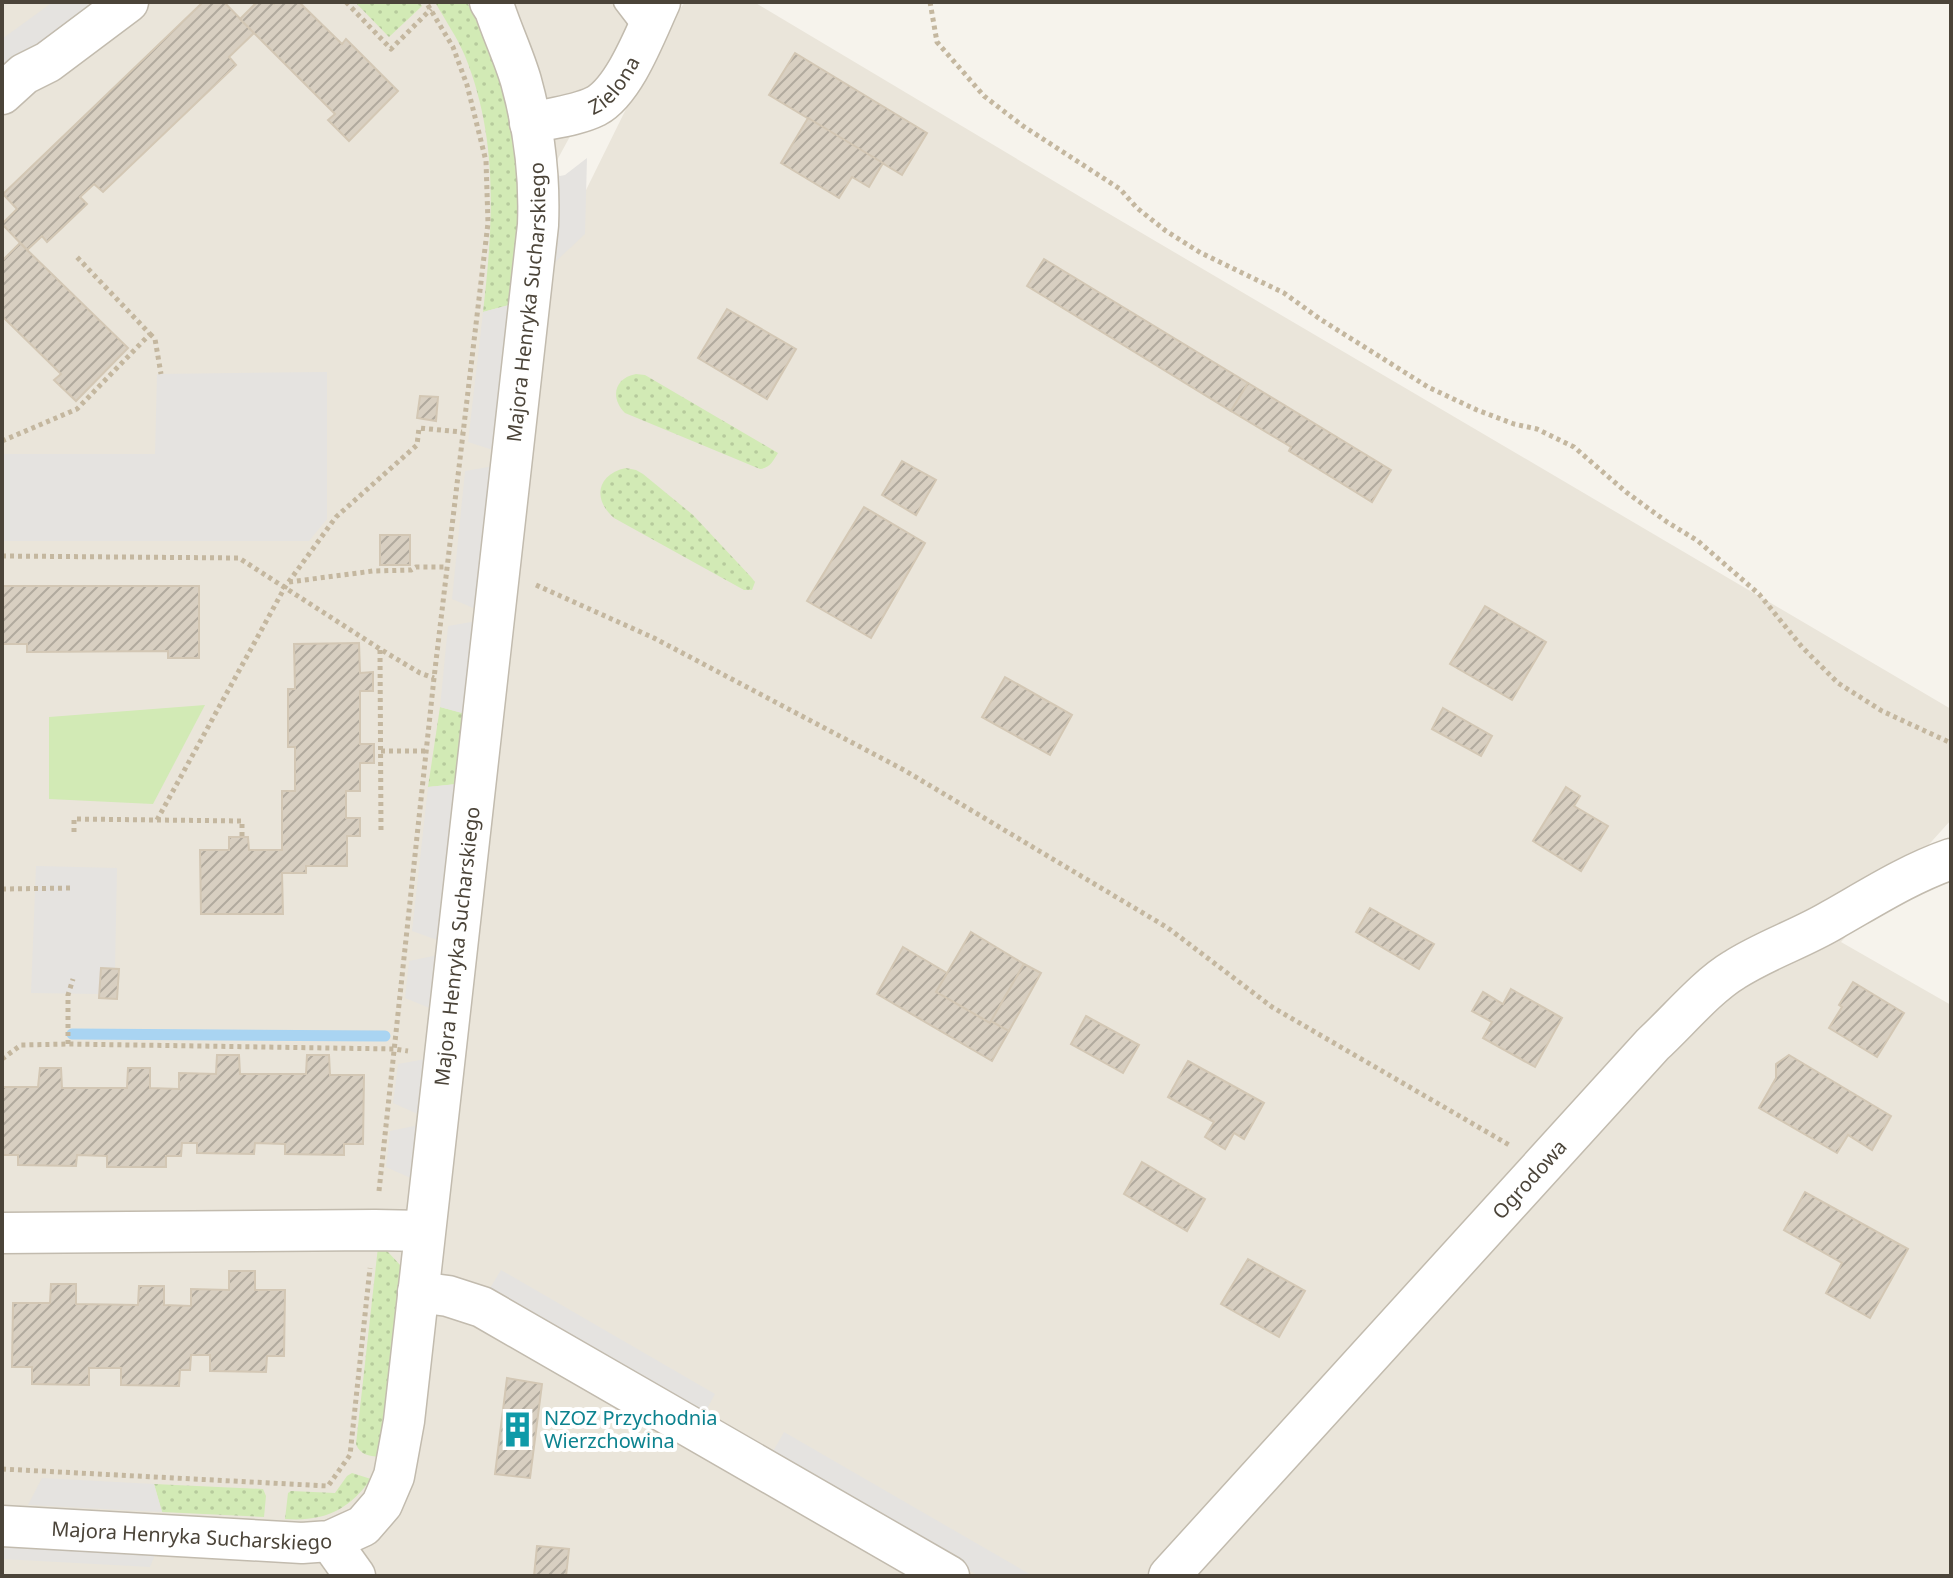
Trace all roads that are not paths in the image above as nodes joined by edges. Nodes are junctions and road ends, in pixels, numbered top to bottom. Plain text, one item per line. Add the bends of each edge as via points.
1 (128, 2) edge
2 (490, 2) edge
3 (644, 12) edge
4 (2, 94) edge
5 (530, 123) junction
6 (1951, 859) edge
7 (424, 1231) junction
8 (2, 1233) edge
9 (418, 1292) junction
10 (2, 1526) edge
11 (330, 1558) edge
12 (355, 1576) edge
13 (949, 1576) edge
14 (1169, 1576) edge

1 - 4 street
2 - 5 street, Majora Henryka Sucharskiego
3 - 5 street, Zielona via 617,88 608,97 582,112
5 - 7 street, Majora Henryka Sucharskiego via 538,165 538,225
6 - 14 street, Ogrodowa via 1904,878 1731,972 1653,1044
7 - 8 street
7 - 9 street, Majora Henryka Sucharskiego
9 - 11 street, Majora Henryka Sucharskiego via 394,1476 382,1504
9 - 13 street via 482,1307
10 - 11 street, Majora Henryka Sucharskiego via 302,1543
11 - 12 street

